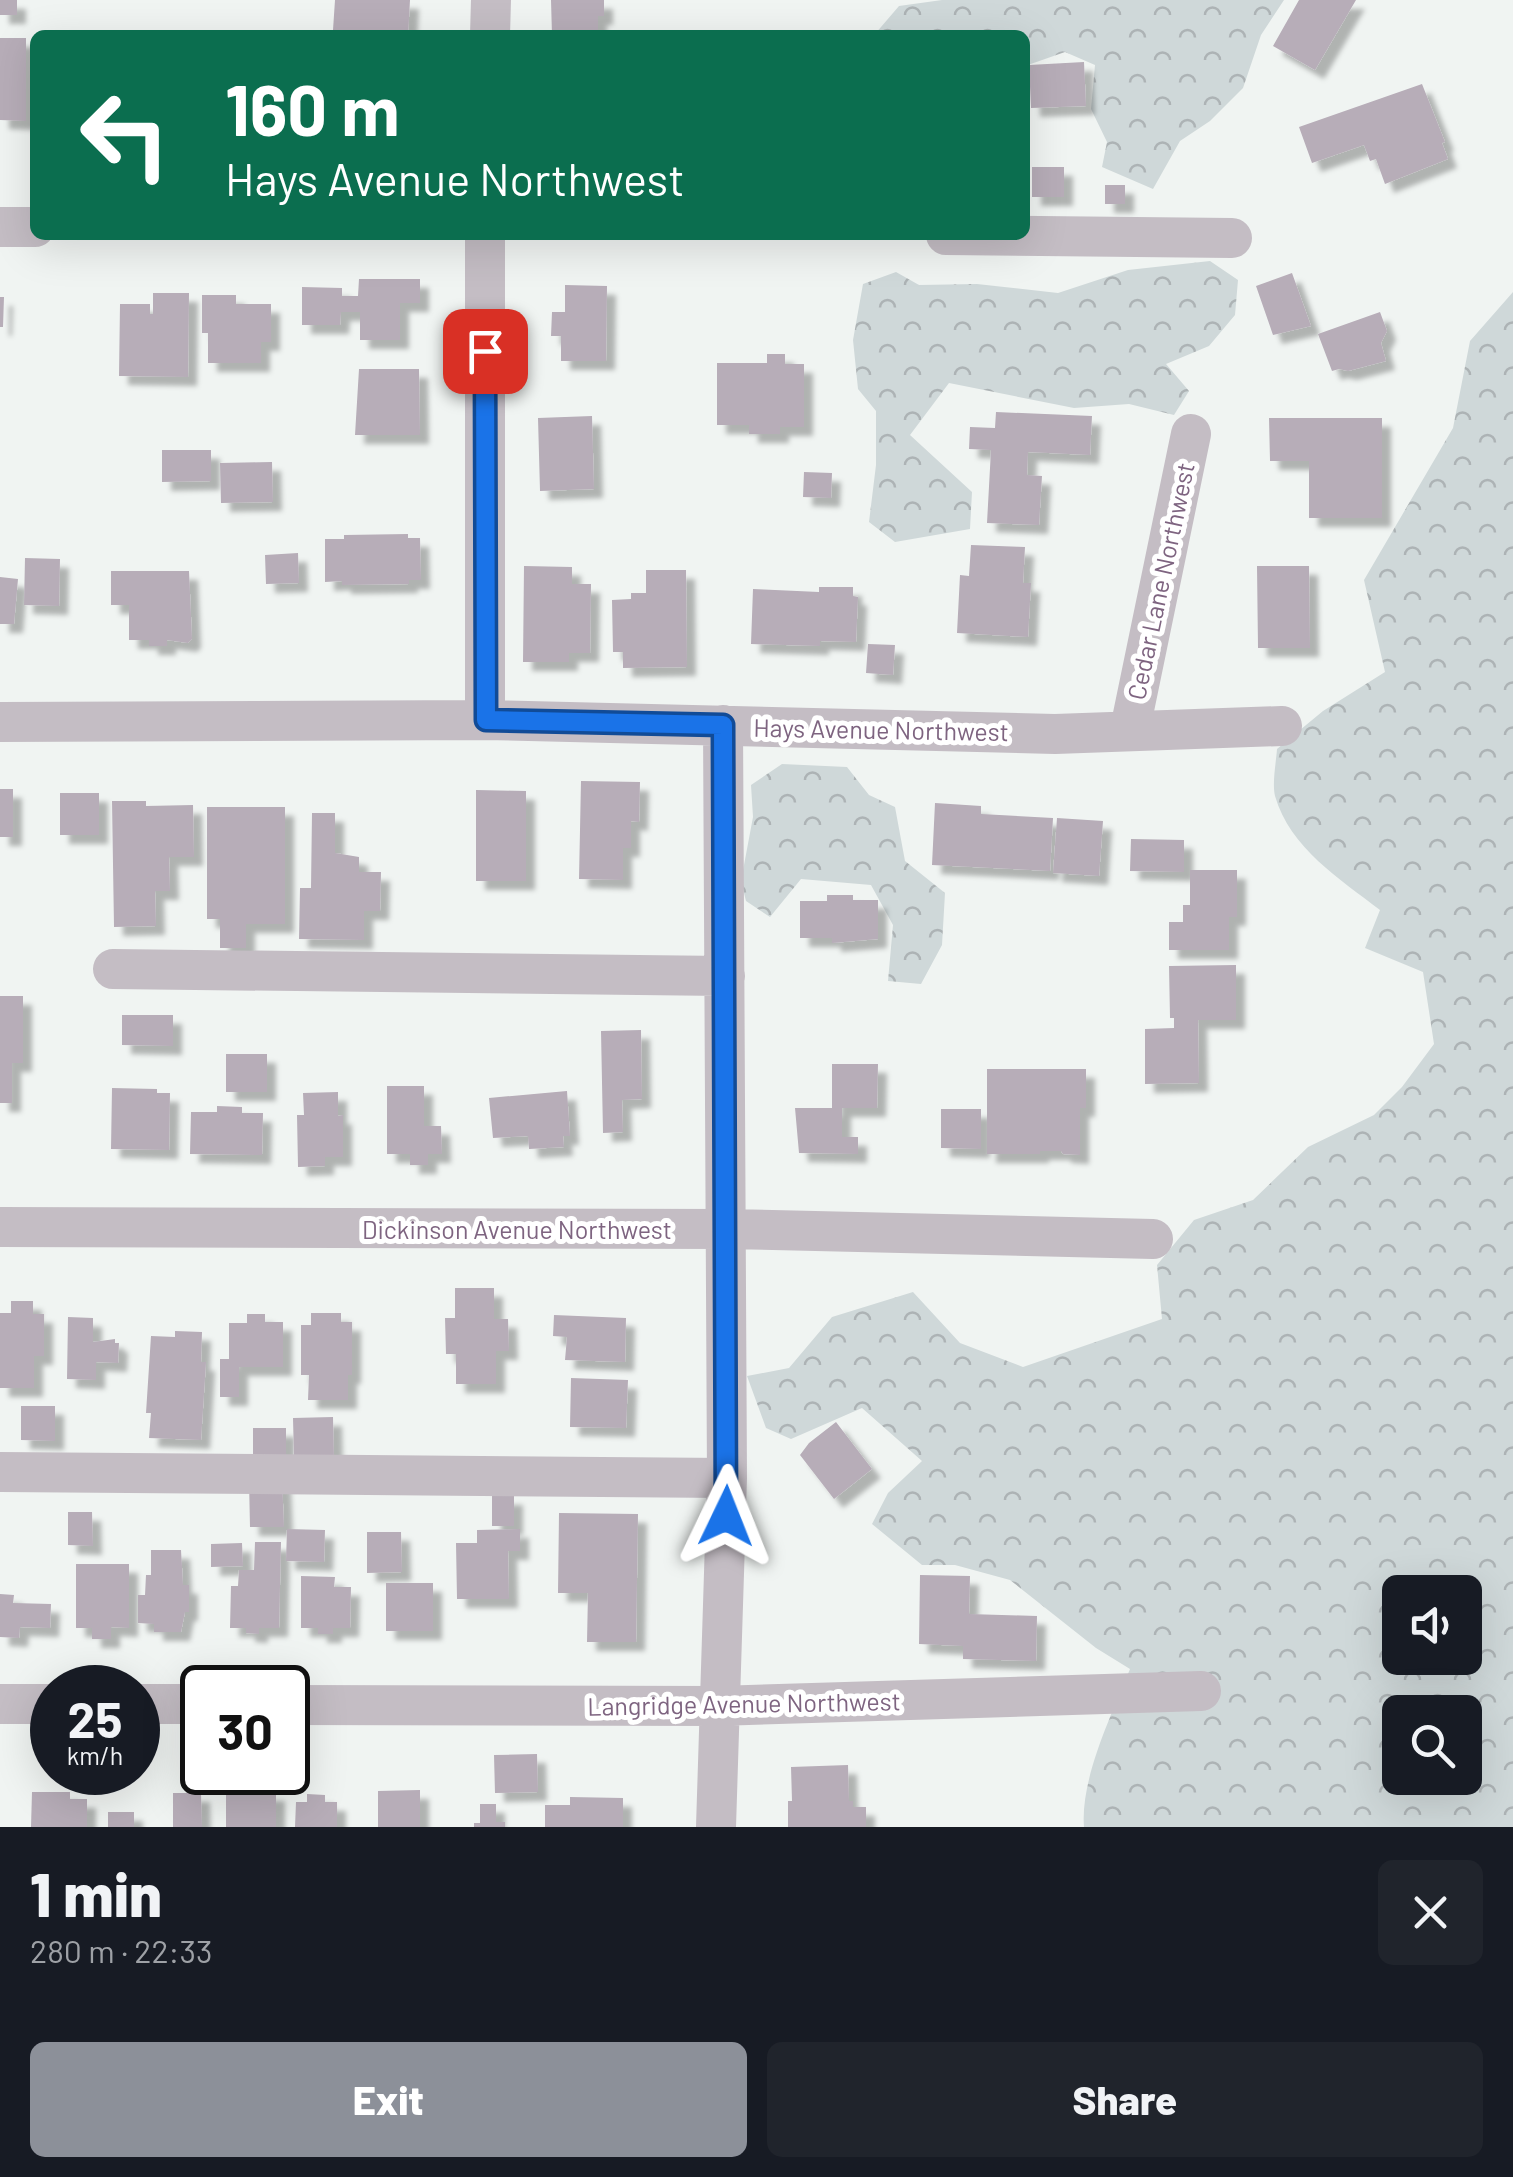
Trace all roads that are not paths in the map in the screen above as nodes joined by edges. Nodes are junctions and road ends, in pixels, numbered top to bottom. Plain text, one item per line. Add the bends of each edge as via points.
1 (491, 0) edge
2 (490, 30) edge
3 (0, 227) edge
4 (30, 227) edge
5 (1030, 236) edge
6 (1232, 238) dead end
7 (485, 240) edge
8 (1190, 434) dead end
9 (486, 720) junction
10 (0, 722) edge
11 (723, 725) junction
12 (1282, 726) dead end
13 (1130, 729) junction
14 (113, 969) dead end
15 (725, 976) junction
16 (0, 1227) edge
17 (726, 1229) junction
18 (1153, 1239) dead end
19 (0, 1472) edge
20 (727, 1478) junction
21 (1201, 1691) dead end
22 (0, 1704) edge
23 (30, 1704) edge
24 (310, 1705) edge
25 (718, 1706) junction
26 (716, 1827) edge

1 - 2 street
3 - 4 street
5 - 6 street
7 - 9 street
8 - 13 street, Cedar Lane Northwest
9 - 10 street, Hays Avenue Northwest
9 - 11 street, Hays Avenue Northwest
11 - 13 street, Hays Avenue Northwest via 1055,734
11 - 15 street
12 - 13 street, Hays Avenue Northwest
14 - 15 street
15 - 17 street
16 - 17 street, Dickinson Avenue Northwest
17 - 18 street, Dickinson Avenue Northwest
17 - 20 street
19 - 20 street
20 - 25 street
21 - 25 street, Langridge Avenue Northwest
22 - 23 street
24 - 25 street, Langridge Avenue Northwest
25 - 26 street

